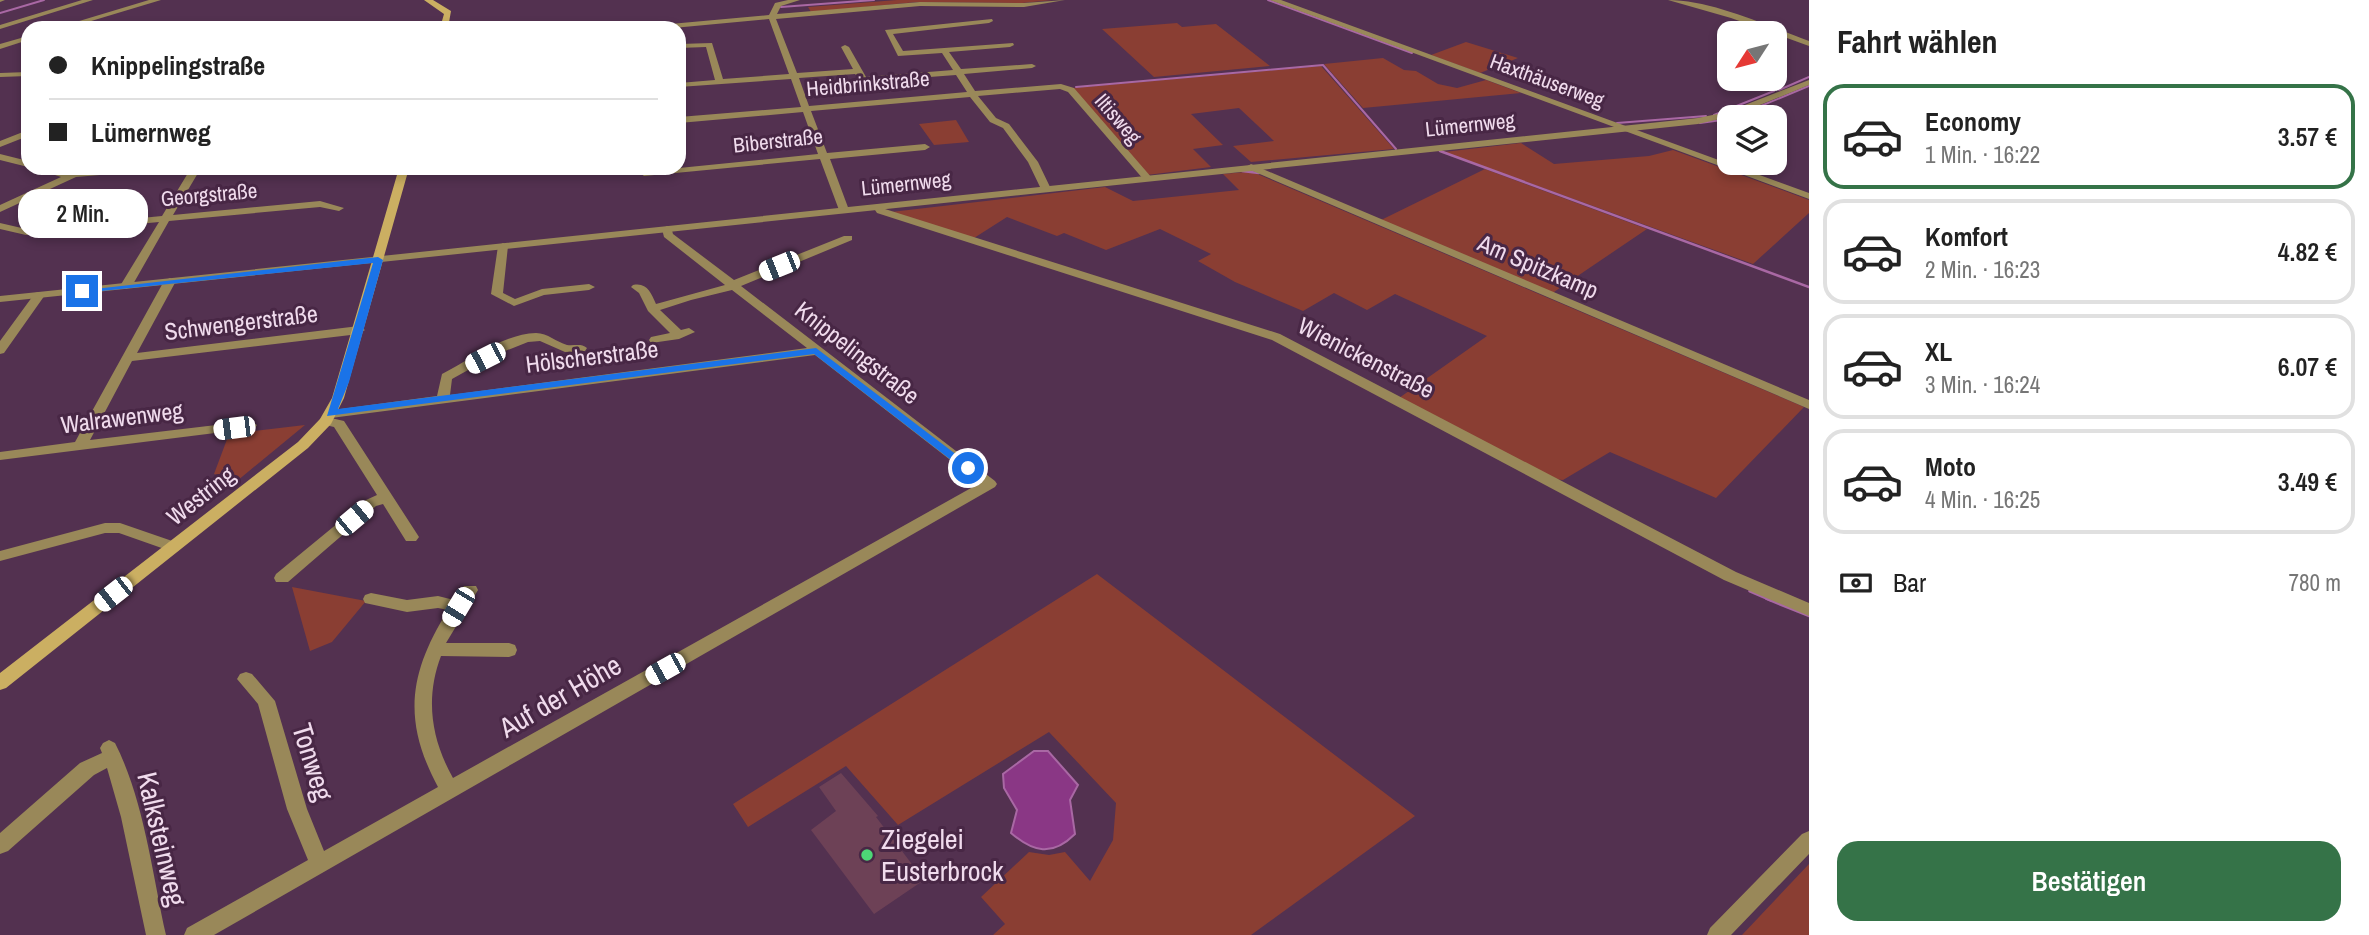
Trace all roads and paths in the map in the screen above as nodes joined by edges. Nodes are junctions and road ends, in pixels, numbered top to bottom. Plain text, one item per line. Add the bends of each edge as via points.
1 (89, 0) edge
2 (156, 0) edge
3 (428, 0) edge
4 (796, 0) edge
5 (1061, 0) edge
6 (1274, 0) edge
7 (1672, 0) edge
8 (975, 4) junction
9 (772, 17) junction
10 (84, 21) edge
11 (446, 21) edge
12 (989, 21) junction
13 (686, 25) edge
14 (0, 27) edge
15 (996, 29) dead end
16 (21, 40) edge
17 (1809, 44) edge
18 (1010, 45) dead end
19 (686, 46) edge
20 (0, 47) edge
21 (845, 47) dead end
22 (944, 50) junction
23 (1032, 66) dead end
24 (858, 71) junction
25 (959, 72) junction
26 (21, 74) edge
27 (0, 75) edge
28 (795, 76) junction
29 (1809, 82) edge
30 (720, 83) junction
31 (686, 85) edge
32 (1061, 86) joint
33 (974, 94) junction
34 (806, 109) junction
35 (686, 119) edge
36 (1624, 128) junction
37 (21, 136) edge
38 (0, 144) edge
39 (925, 147) dead end
40 (823, 156) junction
41 (0, 158) edge
42 (21, 162) edge
43 (1251, 167) junction
44 (686, 169) edge
45 (72, 175) edge
46 (191, 175) edge
47 (402, 175) edge
48 (1147, 178) junction
49 (1046, 189) junction
50 (1809, 196) edge
51 (878, 207) junction
52 (339, 208) dead end
53 (0, 209) edge
54 (844, 211) junction
55 (165, 219) junction
56 (0, 226) edge
57 (667, 229) junction
58 (848, 238) dead end
59 (503, 246) junction
60 (378, 260) junction
61 (170, 281) junction
62 (733, 285) junction
63 (126, 286) junction
64 (589, 287) dead end
65 (637, 287) dead end
66 (39, 295) junction
67 (0, 299) edge
68 (652, 309) junction
69 (359, 330) junction
70 (655, 340) dead end
71 (581, 348) dead end
72 (0, 350) edge
73 (816, 351) junction
74 (128, 358) junction
75 (443, 399) junction
76 (1809, 405) edge
77 (328, 417) junction
78 (250, 425) dead end
79 (80, 446) junction
80 (0, 456) edge
81 (989, 484) joint
82 (385, 498) junction
83 (411, 537) dead end
84 (173, 547) junction
85 (0, 556) edge
86 (282, 578) dead end
87 (470, 590) dead end
88 (371, 599) dead end
89 (458, 607) junction
90 (1809, 610) edge
91 (434, 649) junction
92 (509, 650) dead end
93 (246, 679) dead end
94 (0, 683) edge
95 (450, 791) junction
96 (1809, 840) edge
97 (1, 845) edge
98 (320, 865) junction
99 (156, 935) edge
100 (194, 935) edge
101 (1717, 935) edge

1 - 14 street
2 - 10 street
3 - 11 main road via 448,13
4 - 9 street via 778,5
5 - 8 street via 1034,5
6 - 36 street, Haxthäuserweg
7 - 17 street via 1734,16
8 - 9 street via 920,4
8 - 12 street
9 - 13 street
9 - 28 street
12 - 15 street
12 - 22 street via 888,32 901,54
16 - 20 street
18 - 22 street
19 - 30 street via 709,45
21 - 24 street
22 - 25 street
23 - 25 street
24 - 25 street via 863,80
24 - 28 street
25 - 33 street
26 - 27 street
28 - 30 street
28 - 34 street
29 - 36 street, Lümernweg via 1718,118
30 - 31 street
32 - 33 street, Heidbrinkstraße
32 - 48 street, Iltisweg via 1070,90
33 - 34 street, Heidbrinkstraße
33 - 49 street via 993,120 1006,126
34 - 35 street, Heidbrinkstraße
34 - 40 street
36 - 43 street, Lümernweg
36 - 50 street, Haxthäuserweg
37 - 38 street
39 - 40 street, Biberstraße
40 - 44 street, Biberstraße
40 - 54 street
41 - 42 street
43 - 48 street, Lümernweg
43 - 76 street, Am Spitzkamp
45 - 53 street
46 - 55 street
47 - 60 main road, Westring
48 - 49 street, Lümernweg
49 - 51 street, Lümernweg
51 - 54 street, Lümernweg
51 - 90 street, Wienickenstraße via 1259,329 1730,576
52 - 55 street, Georgstraße via 320,204
54 - 57 street, Lümernweg
55 - 56 street, Georgstraße via 26,232
55 - 63 street
57 - 59 street, Lümernweg
57 - 62 street, Knippelingstraße via 668,235
58 - 62 street
59 - 60 street, Lümernweg
59 - 64 street via 497,294 514,303 542,292
60 - 61 street, Lümernweg
60 - 69 main road, Westring
61 - 63 street, Lümernweg
61 - 74 street
62 - 68 street
62 - 73 street, Knippelingstraße
63 - 66 street, Lümernweg
65 - 68 street via 645,291
66 - 67 street, Lümernweg
66 - 72 street
68 - 70 street via 684,334
69 - 74 street, Schwengerstraße
69 - 77 main road, Westring
71 - 75 street via 564,351 539,337 523,339 446,377
73 - 75 street, Hölscherstraße
73 - 81 street, Knippelingstraße
74 - 79 street
75 - 77 street, Hölscherstraße
77 - 82 street via 339,424
77 - 84 main road, Westring via 303,445
78 - 79 street, Walrawenweg
79 - 80 street, Walrawenweg
81 - 95 street, Auf der Höhe
82 - 83 street
82 - 86 street via 371,503
84 - 85 street via 120,527
84 - 94 main road, Westring
87 - 89 street
88 - 89 street via 407,606 438,602
89 - 91 street
91 - 92 street
91 - 95 street via 423,691 422,720 428,745
93 - 98 street, Tonweg via 266,701 297,809
95 - 98 street, Auf der Höhe
96 - 101 street
97 - 99 street, Kalksteinweg via 111,752 123,782
98 - 100 street, Auf der Höhe

